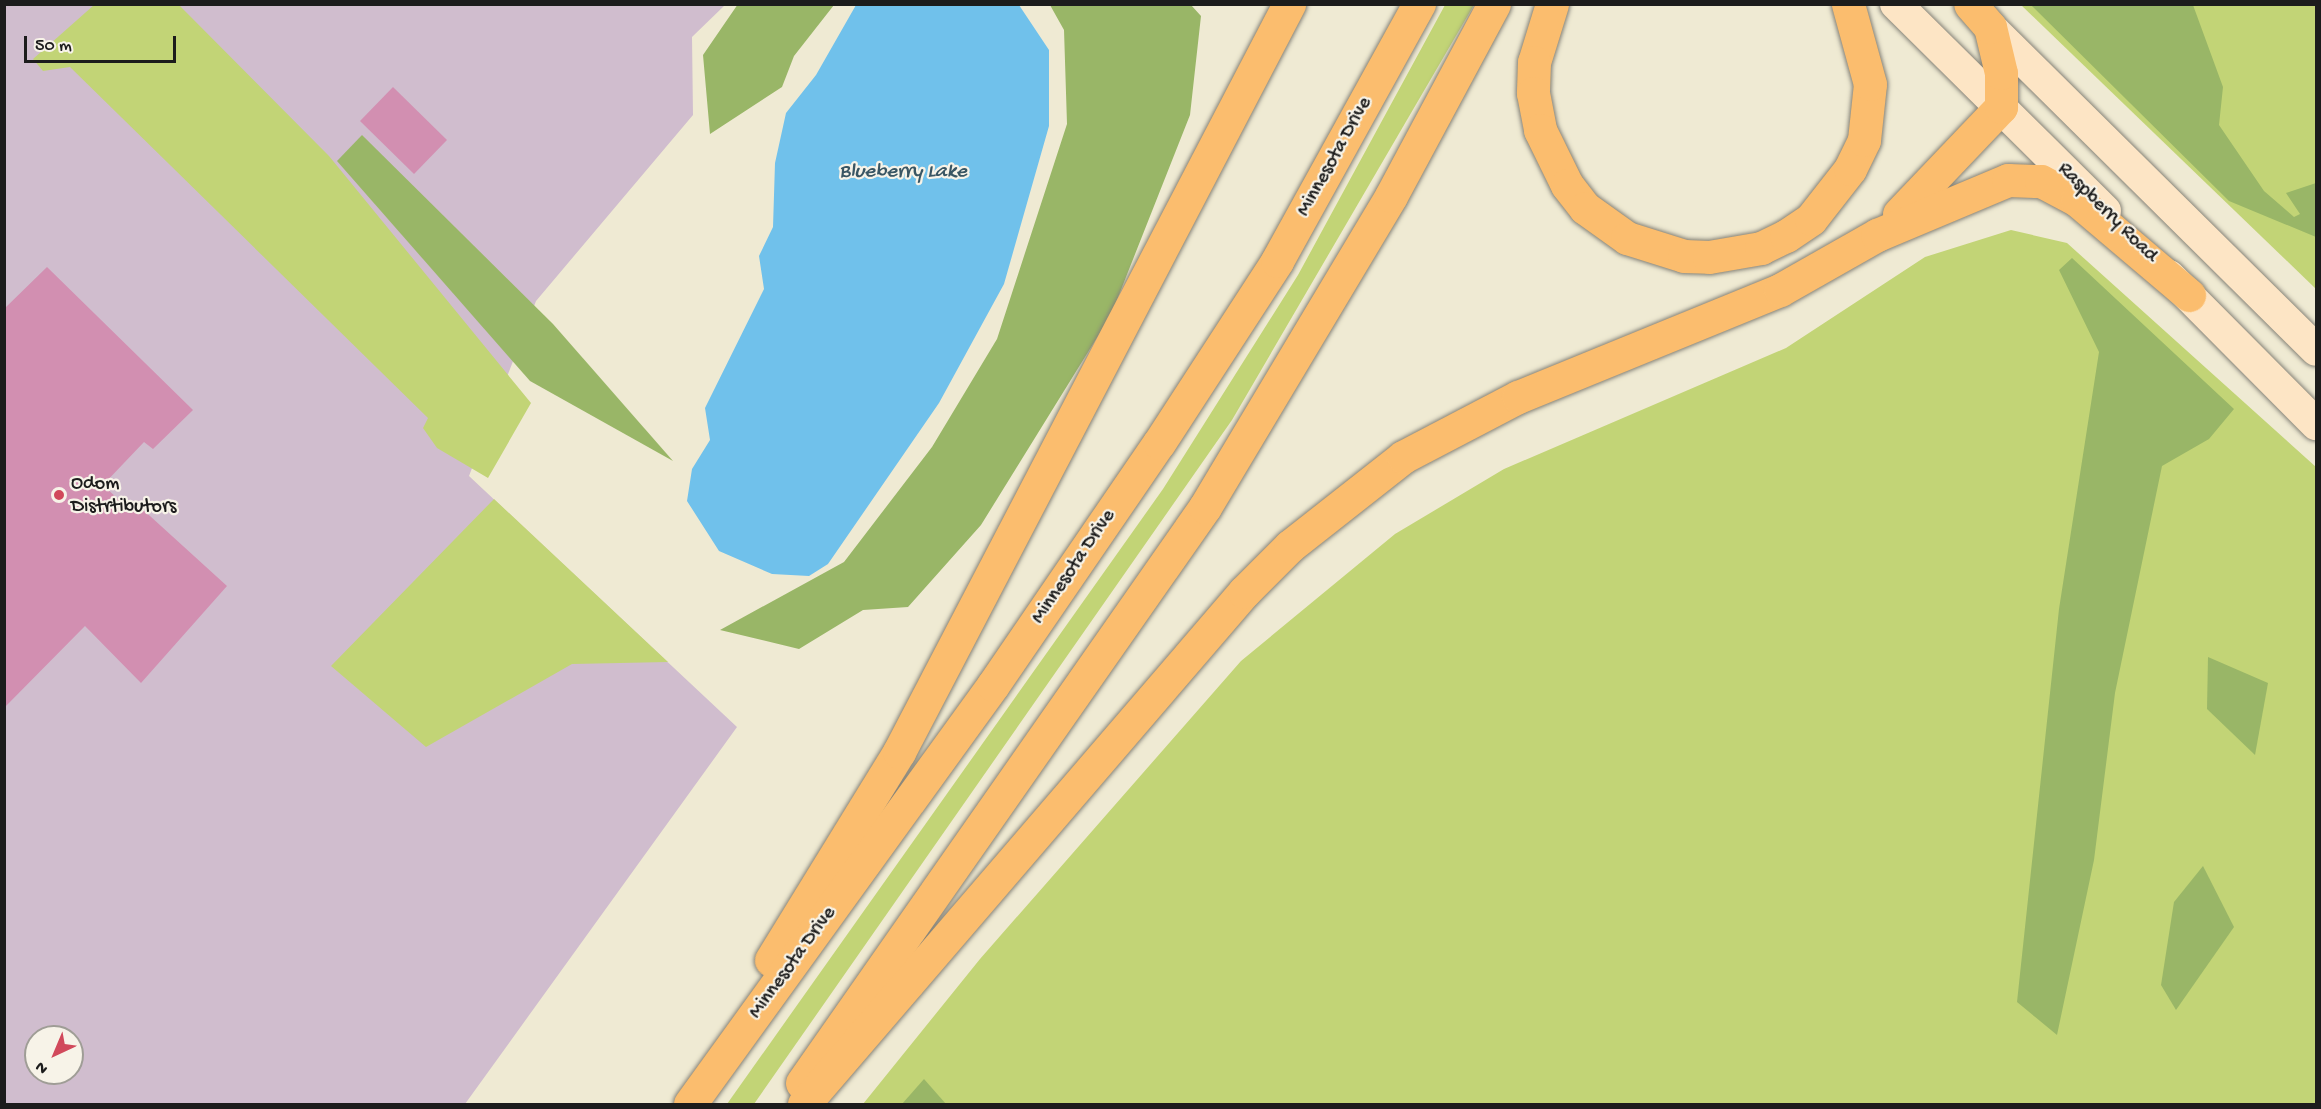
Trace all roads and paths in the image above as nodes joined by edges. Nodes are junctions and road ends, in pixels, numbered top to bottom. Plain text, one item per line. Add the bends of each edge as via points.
1 (1289, 4) edge
2 (1419, 4) edge
3 (1494, 4) edge
4 (1552, 4) edge
5 (1848, 4) edge
6 (1896, 4) edge
7 (1980, 16) edge
8 (2001, 107) junction
9 (1877, 235) junction
10 (2189, 295) junction
11 (2316, 350) edge
12 (2316, 424) edge
13 (688, 1104) edge
14 (787, 1104) edge
15 (804, 1104) edge

1 - 13 highway via 899,752
2 - 13 highway, Minnesota Drive via 1276,261 1159,443 993,685
3 - 14 highway via 1392,196 1206,507
4 - 5 highway via 1534,62 1533,93 1540,130 1567,185 1585,208 1627,238 1651,248 1709,257 1761,248 1786,236 1811,219 1851,169 1864,140 1870,84
6 - 8 main road, Raspberry Road
7 - 8 highway via 2001,73
7 - 11 main road
8 - 9 highway via 1941,176
8 - 10 main road, Raspberry Road
9 - 10 highway via 1976,190 2008,180 2042,181 2077,200
9 - 15 highway via 1780,290 1489,412 1402,457 1327,516 1244,592
10 - 12 main road, Raspberry Road

